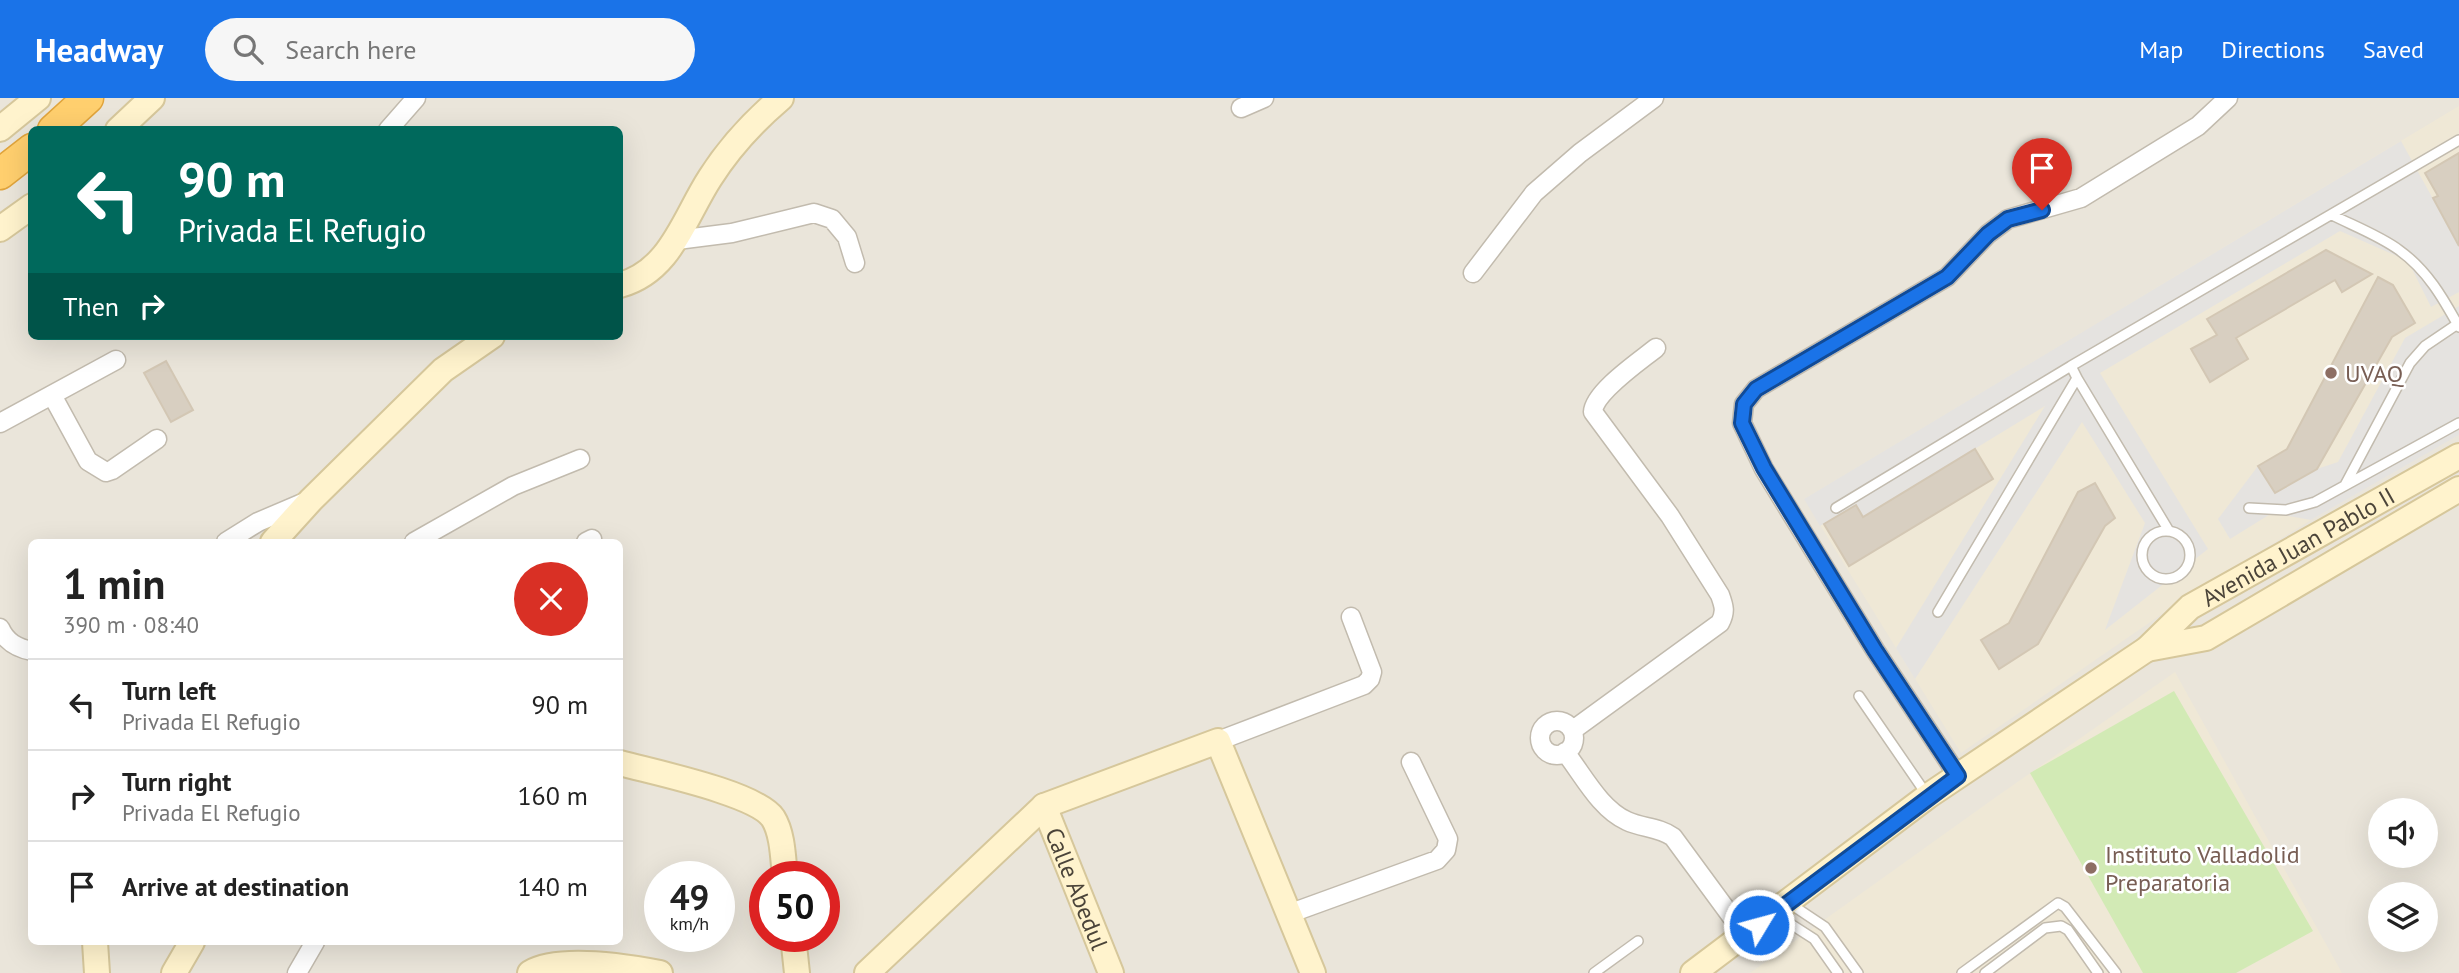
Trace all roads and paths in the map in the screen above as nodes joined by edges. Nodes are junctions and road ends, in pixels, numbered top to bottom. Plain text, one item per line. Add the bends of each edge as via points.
1 (37, 98) edge
2 (88, 98) edge
3 (112, 98) edge
4 (152, 98) edge
5 (415, 98) edge
6 (781, 98) edge
7 (1264, 98) edge
8 (1654, 98) edge
9 (2228, 98) edge
10 (1241, 108) dead end
11 (57, 126) edge
12 (81, 126) edge
13 (121, 126) edge
14 (391, 126) edge
15 (0, 129) edge
16 (2459, 140) edge
17 (28, 152) edge
18 (0, 174) edge
19 (28, 174) edge
20 (0, 195) edge
21 (28, 209) edge
22 (2332, 215) junction
23 (0, 229) edge
24 (677, 240) junction
25 (855, 263) dead end
26 (1473, 273) dead end
27 (623, 283) edge
28 (2458, 324) edge
29 (486, 340) edge
30 (1656, 348) dead end
31 (116, 360) dead end
32 (2071, 366) junction
33 (2077, 378) junction
34 (52, 395) junction
35 (0, 423) edge
36 (2459, 423) edge
37 (157, 439) dead end
38 (2459, 456) edge
39 (580, 459) dead end
40 (2344, 486) junction
41 (2459, 489) edge
42 (312, 500) junction
43 (1836, 508) dead end
44 (2249, 508) dead end
45 (2169, 531) junction
46 (231, 539) edge
47 (276, 539) edge
48 (419, 539) edge
49 (1938, 612) dead end
50 (1351, 617) dead end
51 (0, 628) edge
52 (2147, 649) junction
53 (28, 651) edge
54 (1859, 696) dead end
55 (1573, 730) junction
56 (1218, 741) junction
57 (1565, 752) junction
58 (1410, 762) dead end
59 (623, 764) edge
60 (1958, 776) junction
61 (1928, 796) junction
62 (1044, 806) junction
63 (783, 861) edge
64 (1781, 908) junction
65 (1291, 913) junction
66 (1745, 935) junction
67 (1638, 941) dead end
68 (95, 945) edge
69 (190, 945) edge
70 (313, 945) edge
71 (795, 952) edge
72 (615, 969) edge
73 (97, 973) edge
74 (174, 973) edge
75 (297, 973) edge
76 (530, 973) edge
77 (660, 973) edge
78 (797, 973) edge
79 (868, 973) edge
80 (1111, 973) edge
81 (1313, 973) edge
82 (1594, 973) edge
83 (1693, 973) edge
84 (1838, 973) edge
85 (1858, 973) edge
86 (1962, 973) edge
87 (1985, 973) edge
88 (2098, 973) edge
89 (2116, 973) edge

1 - 15 street
2 - 11 highway
3 - 12 highway
4 - 13 street
5 - 14 street
6 - 24 street via 755,121 710,178
7 - 10 street
8 - 26 street via 1534,193
9 - 60 street via 2198,126 2081,198 2008,219 1947,277 1756,389 1744,404 1742,423 1764,468
16 - 22 lane
17 - 18 highway
19 - 20 highway
21 - 23 street
22 - 28 lane via 2398,248 2416,263
22 - 32 lane
24 - 25 street via 732,233 814,213 832,219 847,237
24 - 27 street via 658,265
28 - 40 lane via 2425,346 2410,363
29 - 42 street via 443,370
30 - 55 street via 1593,403 1593,412 1670,516 1720,595 1724,615 1720,623
31 - 34 street
32 - 33 lane
32 - 43 lane
33 - 45 lane
33 - 49 lane
34 - 35 street
34 - 37 street via 79,449 106,472
36 - 40 lane
38 - 52 street, Avenida Juan Pablo II via 2190,607
39 - 48 street via 513,486
40 - 44 lane via 2315,502 2286,510
41 - 52 street, Avenida Juan Pablo II via 2206,638
42 - 46 street via 258,522
42 - 47 street
45 - 45 lane via 2147,539 2141,554 2146,569 2159,579 2175,578 2190,560 2184,538
50 - 56 street via 1371,672 1364,685
51 - 53 street via 5,639
52 - 60 street, Avenida Juan Pablo II
54 - 61 lane
55 - 57 street via 1574,740
55 - 57 street via 1559,720 1541,731 1540,742 1546,752
56 - 62 street
56 - 65 street
57 - 66 street via 1609,810 1627,822 1663,830 1673,837
58 - 65 street via 1448,839 1446,850 1437,860
59 - 63 street via 761,807 773,818
60 - 61 street, Avenida Juan Pablo II
61 - 64 street, Avenida Juan Pablo II
62 - 79 street
62 - 80 street, Calle Abedul
64 - 66 street, Avenida Juan Pablo II
64 - 84 lane via 1814,939
64 - 85 lane via 1825,927
65 - 81 street
66 - 83 street, Avenida Juan Pablo II
67 - 82 lane
68 - 73 street
69 - 74 street
70 - 75 street
71 - 78 street
72 - 76 street via 540,967
72 - 77 street
86 - 89 lane via 2058,903
87 - 88 lane via 2045,928 2061,926

